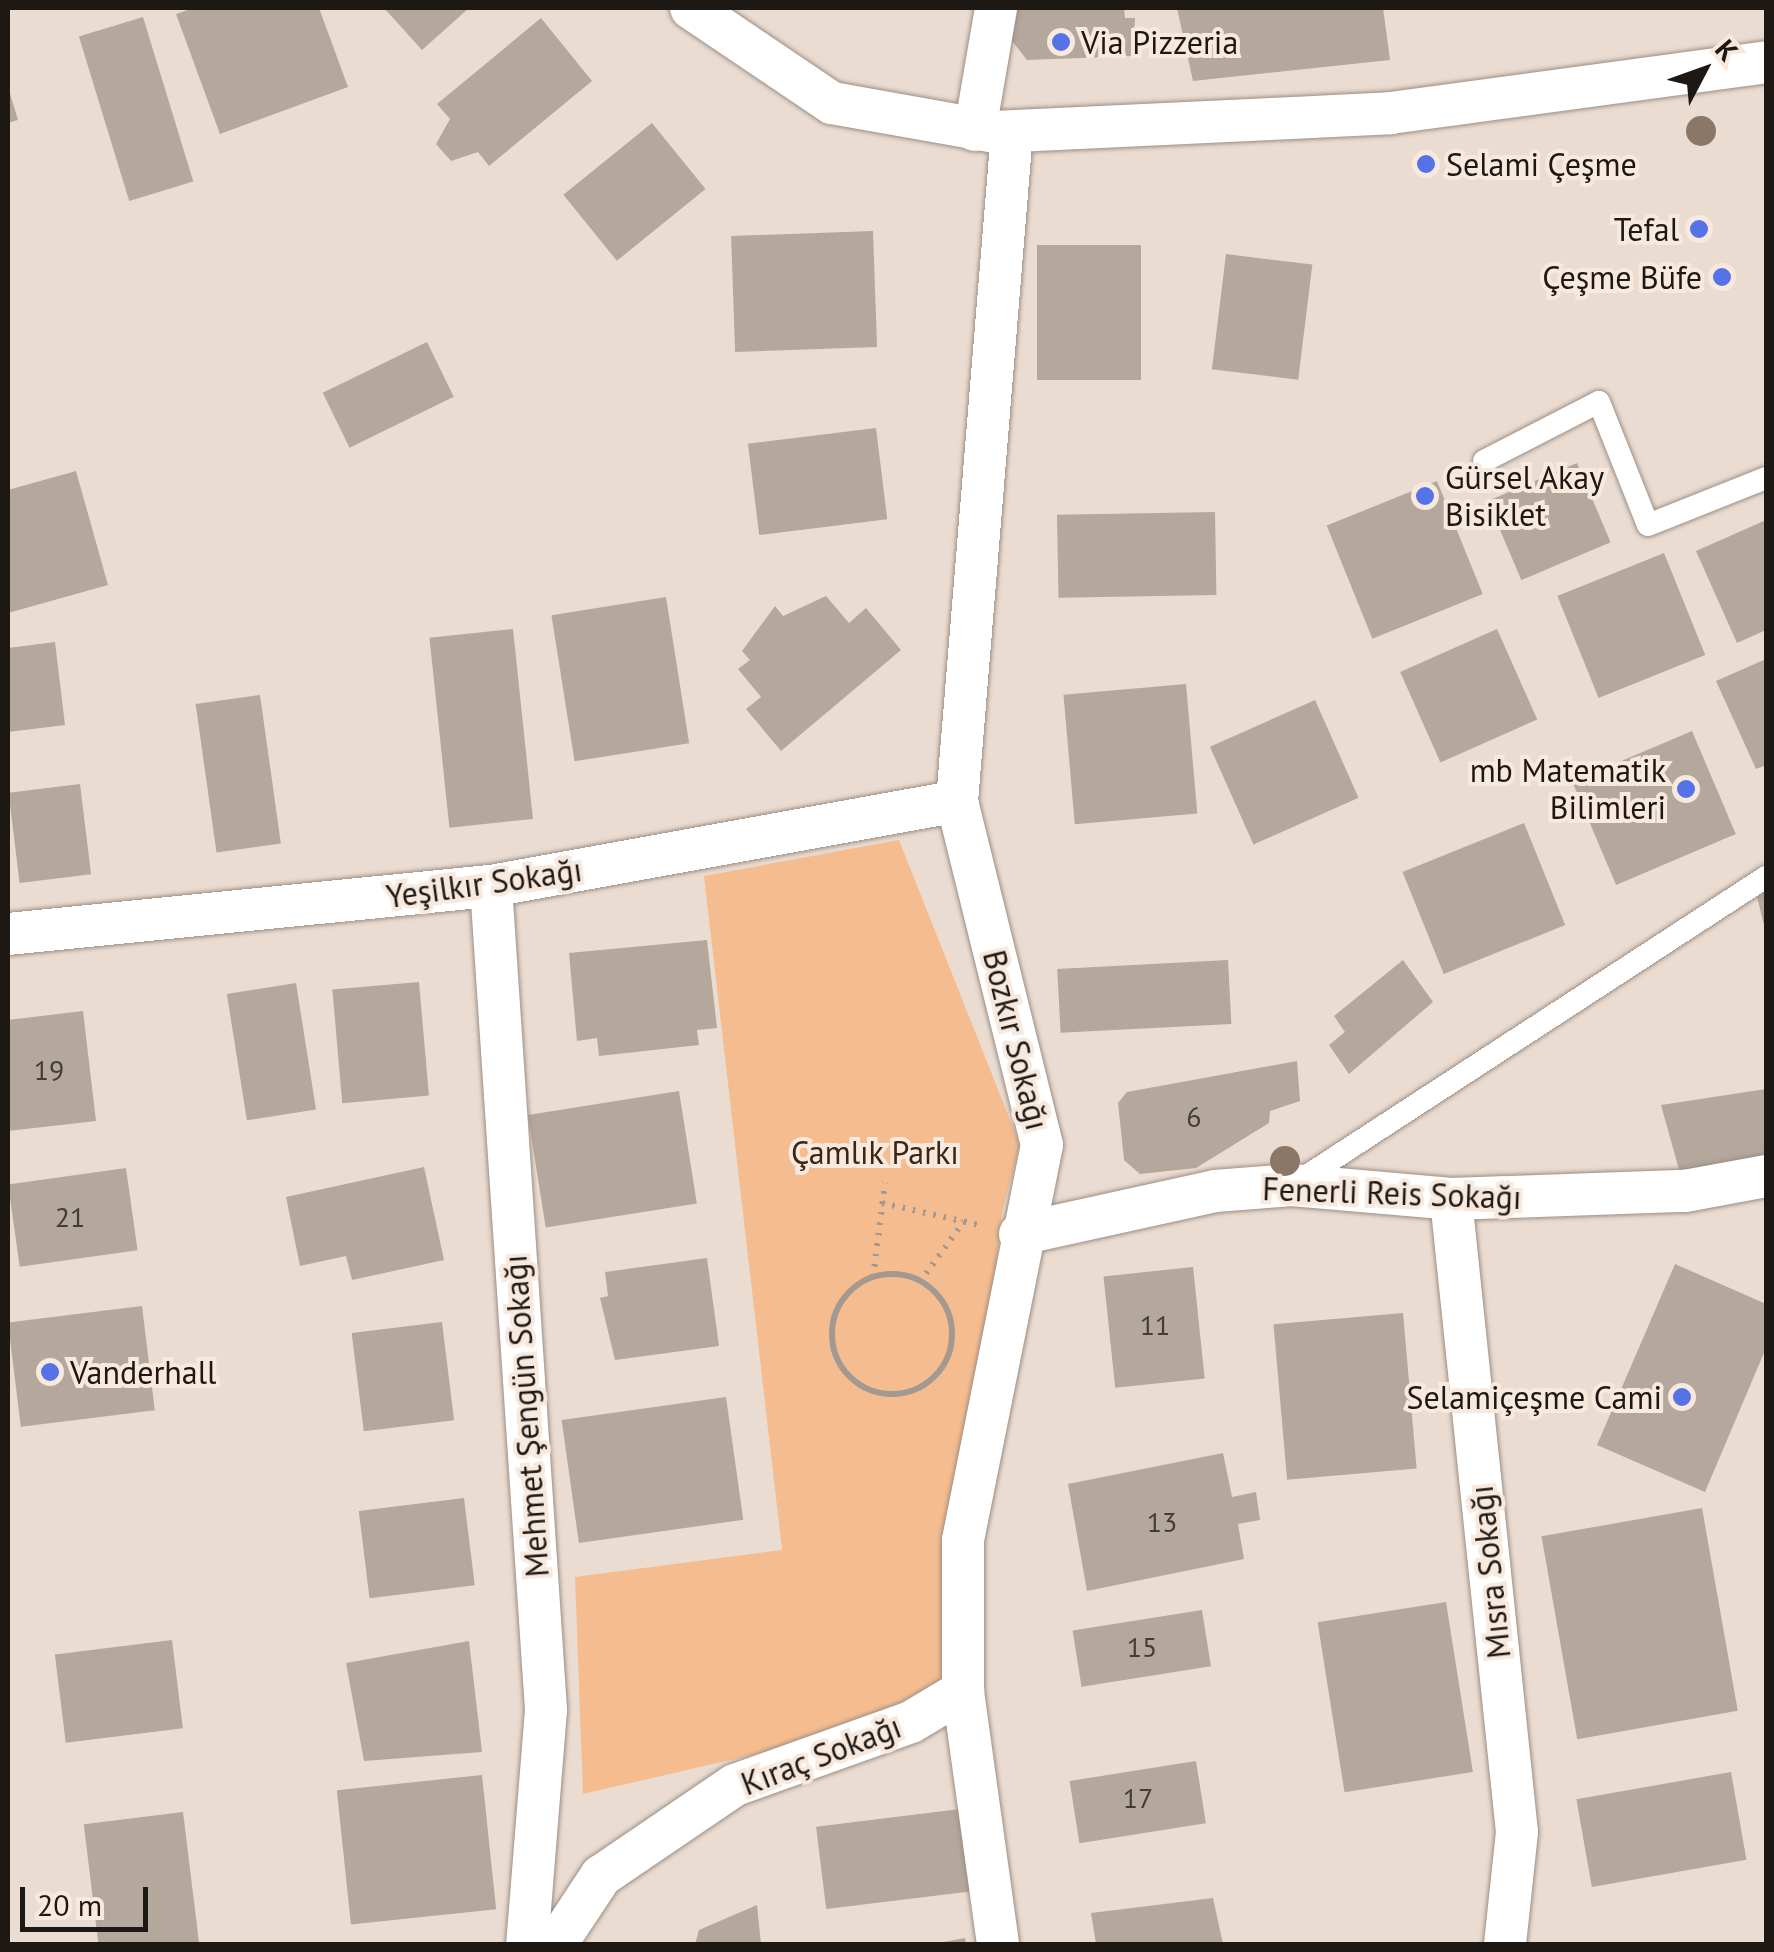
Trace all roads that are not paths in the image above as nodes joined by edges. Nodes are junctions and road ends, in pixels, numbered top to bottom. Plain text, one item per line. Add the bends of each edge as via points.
1 (691, 8) edge
2 (996, 8) edge
3 (1766, 62) edge
4 (993, 131) junction
5 (1484, 461) dead end
6 (1766, 478) edge
7 (956, 800) junction
8 (1766, 877) edge
9 (492, 886) junction
10 (8, 934) edge
11 (1766, 1176) edge
12 (1292, 1185) junction
13 (1451, 1200) junction
14 (1020, 1234) junction
15 (962, 1691) junction
16 (527, 1944) edge
17 (556, 1944) edge
18 (998, 1944) edge
19 (1505, 1944) edge

1 - 4 street via 814,95
2 - 4 street, Bozkır Sokağı
3 - 4 street via 1656,84 1340,116
4 - 7 street, Bozkır Sokağı
5 - 6 lane via 1599,402 1648,525
7 - 9 street, Yeşilkır Sokağı
7 - 14 street, Bozkır Sokağı via 1042,1145
8 - 12 lane
9 - 10 street, Yeşilkır Sokağı
9 - 16 street, Mehmet Şengün Sokağı via 546,1710
11 - 13 street, Fenerli Reis Sokağı via 1685,1191
12 - 13 street, Fenerli Reis Sokağı
12 - 14 street, Fenerli Reis Sokağı via 1216,1191
13 - 19 street, Mısra Sokağı via 1517,1832
14 - 15 street, Bozkır Sokağı via 963,1540
15 - 17 street, Kıraç Sokağı via 911,1722 735,1785 600,1876
15 - 18 street, Bozkır Sokağı

